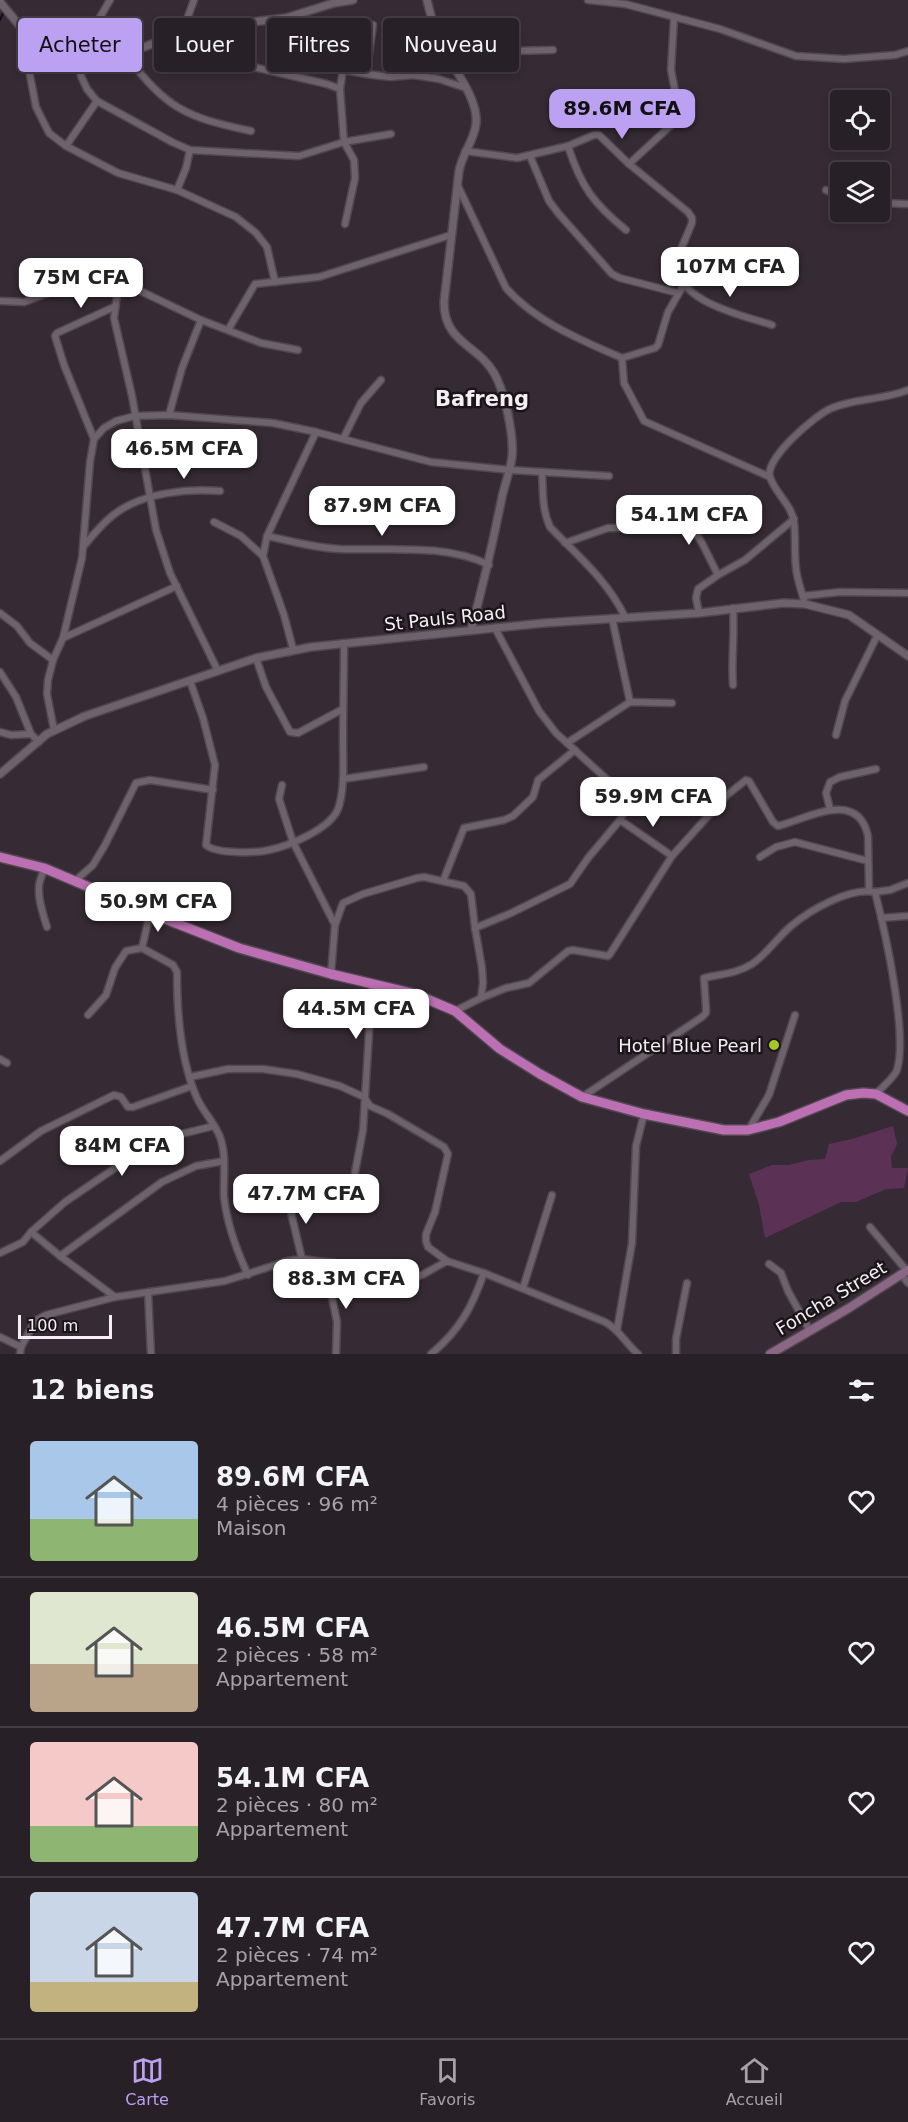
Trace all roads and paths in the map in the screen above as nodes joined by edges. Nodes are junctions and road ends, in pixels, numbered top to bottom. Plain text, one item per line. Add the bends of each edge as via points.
1 (110, 0) edge
2 (194, 0) edge
3 (353, 0) edge
4 (427, 0) edge
5 (588, 0) edge
6 (0, 2) edge
7 (99, 18) edge
8 (187, 18) edge
9 (286, 18) edge
10 (432, 18) edge
11 (674, 18) junction
12 (18, 24) edge
13 (373, 25) dead end
14 (553, 50) dead end
15 (519, 51) edge
16 (908, 51) edge
17 (255, 68) edge
18 (29, 72) edge
19 (80, 72) edge
20 (139, 72) edge
21 (344, 72) edge
22 (355, 72) edge
23 (457, 72) edge
24 (366, 74) junction
25 (466, 88) junction
26 (340, 89) junction
27 (97, 102) junction
28 (251, 131) dead end
29 (391, 134) dead end
30 (344, 142) junction
31 (66, 146) junction
32 (568, 146) junction
33 (190, 150) junction
34 (465, 151) junction
35 (530, 156) junction
36 (629, 164) junction
37 (458, 186) junction
38 (177, 190) junction
39 (826, 190) dead end
40 (830, 192) edge
41 (890, 203) edge
42 (908, 204) edge
43 (345, 224) dead end
44 (626, 230) dead end
45 (451, 235) junction
46 (119, 281) junction
47 (275, 282) junction
48 (683, 286) junction
49 (678, 293) junction
50 (0, 301) edge
51 (114, 307) junction
52 (201, 320) junction
53 (772, 325) dead end
54 (228, 330) junction
55 (298, 350) dead end
56 (622, 358) junction
57 (381, 380) dead end
58 (908, 390) edge
59 (169, 415) junction
60 (135, 416) junction
61 (316, 432) junction
62 (343, 438) junction
63 (94, 439) junction
64 (510, 470) junction
65 (542, 472) junction
66 (609, 476) dead end
67 (770, 477) junction
68 (220, 491) dead end
69 (150, 498) junction
70 (679, 508) dead end
71 (794, 519) junction
72 (214, 522) dead end
73 (629, 528) dead end
74 (267, 536) junction
75 (566, 543) junction
76 (82, 547) junction
77 (263, 556) junction
78 (489, 565) junction
79 (718, 575) junction
80 (177, 586) junction
81 (908, 593) edge
82 (804, 600) junction
83 (733, 608) junction
84 (0, 613) edge
85 (699, 613) junction
86 (625, 617) junction
87 (612, 618) junction
88 (495, 628) junction
89 (471, 630) junction
90 (877, 636) junction
91 (63, 638) junction
92 (344, 644) junction
93 (293, 649) junction
94 (908, 656) edge
95 (256, 658) junction
96 (53, 660) junction
97 (218, 671) junction
98 (0, 672) edge
99 (190, 681) junction
100 (733, 685) dead end
101 (630, 702) junction
102 (672, 703) dead end
103 (343, 709) junction
104 (54, 730) junction
105 (0, 732) edge
106 (31, 734) junction
107 (836, 735) dead end
108 (39, 742) junction
109 (567, 743) junction
110 (575, 750) junction
111 (424, 767) dead end
112 (876, 769) dead end
113 (0, 774) edge
114 (343, 779) junction
115 (282, 785) dead end
116 (213, 790) junction
117 (830, 809) junction
118 (620, 820) junction
119 (292, 842) junction
120 (672, 856) junction
121 (0, 857) edge
122 (760, 857) dead end
123 (868, 861) junction
124 (44, 868) junction
125 (75, 881) junction
126 (442, 881) junction
127 (908, 883) edge
128 (872, 891) junction
129 (150, 913) junction
130 (908, 916) edge
131 (881, 918) junction
132 (335, 925) junction
133 (47, 927) dead end
134 (474, 928) junction
135 (142, 948) junction
136 (331, 974) junction
137 (372, 984) junction
138 (481, 998) junction
139 (455, 1011) junction
140 (88, 1015) dead end
141 (795, 1015) dead end
142 (0, 1059) edge
143 (7, 1063) dead end
144 (190, 1077) junction
145 (192, 1086) junction
146 (876, 1094) junction
147 (364, 1097) junction
148 (582, 1097) junction
149 (908, 1111) edge
150 (644, 1114) junction
151 (214, 1126) junction
152 (748, 1130) junction
153 (0, 1161) edge
154 (224, 1161) junction
155 (353, 1183) dead end
156 (552, 1195) dead end
157 (287, 1196) dead end
158 (870, 1227) dead end
159 (31, 1232) junction
160 (0, 1253) edge
161 (60, 1256) junction
162 (302, 1259) junction
163 (447, 1261) junction
164 (334, 1263) junction
165 (769, 1264) dead end
166 (906, 1272) edge
167 (484, 1273) junction
168 (248, 1275) junction
169 (687, 1283) dead end
170 (908, 1283) edge
171 (522, 1288) junction
172 (148, 1292) junction
173 (115, 1298) junction
174 (617, 1330) junction
175 (810, 1331) junction
176 (0, 1337) edge
177 (21, 1351) edge
178 (151, 1354) edge
179 (336, 1354) edge
180 (431, 1354) edge
181 (638, 1354) edge
182 (676, 1354) edge
183 (770, 1354) edge

1 - 7 street
2 - 8 street
3 - 9 street
4 - 10 street
5 - 11 street via 625,4
6 - 12 street
11 - 16 street via 720,29 796,56 844,59
11 - 36 street via 671,70 680,117
13 - 24 street
14 - 15 street
17 - 26 street
18 - 31 street via 36,107 49,133
19 - 27 street
20 - 28 street via 186,114
21 - 26 street
22 - 24 street
23 - 25 street
24 - 25 street via 413,75
25 - 34 street via 474,105 476,124
26 - 30 street
27 - 31 street
27 - 33 street
29 - 30 street
30 - 33 street via 299,156
30 - 43 street via 354,160 355,178
31 - 38 street via 118,173
32 - 35 street
32 - 36 street via 599,135
32 - 44 street via 581,180 596,204
33 - 38 street
34 - 35 street via 504,158
34 - 37 street
35 - 49 street via 549,201 612,274
36 - 48 street via 692,218 675,267
37 - 45 street
37 - 56 street via 506,288 515,298 570,335
38 - 47 street via 236,217 256,233 267,247
39 - 40 street
41 - 42 street
45 - 47 street via 319,278
45 - 64 street via 444,315 456,337 493,371 498,381 511,437
46 - 50 street via 109,276 84,280 24,302
46 - 51 street
46 - 52 street
47 - 54 street via 255,284
48 - 49 street
48 - 53 street via 713,305
49 - 56 street via 658,345
51 - 60 street
51 - 63 street via 55,336
52 - 54 street
52 - 59 street
54 - 55 street via 261,343
56 - 67 street via 624,383 644,421
57 - 62 street via 361,404
58 - 67 street via 831,408 817,416 779,453 770,468
59 - 60 street
59 - 61 street via 273,423
60 - 63 street via 116,421
60 - 69 street
61 - 62 street
61 - 74 street
62 - 64 street via 431,462
63 - 76 street
64 - 65 street
64 - 78 street
65 - 66 street
65 - 75 street via 546,518
67 - 71 street
68 - 69 street
69 - 76 street via 115,513
69 - 80 street via 164,556
70 - 79 street
71 - 79 street via 745,560
71 - 82 street via 796,571
72 - 77 street via 241,536
73 - 75 street via 608,528
74 - 77 street
74 - 78 street via 337,549 442,553
75 - 86 street via 600,578
76 - 91 street
77 - 93 street
78 - 89 street
79 - 85 street via 698,589
80 - 91 street
80 - 97 street
81 - 82 street via 840,592
82 - 83 street, St Pauls Road
82 - 90 street, St Pauls Road via 849,615
83 - 85 street, St Pauls Road
83 - 100 street
84 - 96 street
85 - 86 street, St Pauls Road
86 - 87 street, St Pauls Road
87 - 88 street, St Pauls Road
87 - 101 street
88 - 89 street, St Pauls Road
88 - 109 street via 539,711
89 - 92 street, St Pauls Road
90 - 94 street, St Pauls Road
90 - 107 street via 845,701
91 - 96 street
92 - 93 street, St Pauls Road
92 - 103 street
93 - 95 street, St Pauls Road
95 - 97 street, St Pauls Road
95 - 103 street via 266,687 290,732 298,733
96 - 104 street via 47,694
97 - 99 street, St Pauls Road
98 - 106 street via 16,697
99 - 104 street, St Pauls Road
99 - 116 street via 212,750
101 - 102 street
101 - 109 street
103 - 114 street
104 - 108 street, St Pauls Road
105 - 106 street
106 - 108 street
108 - 113 street, St Pauls Road
109 - 110 street
110 - 118 street via 627,800
110 - 126 street via 538,780 533,797 513,816 464,828
111 - 114 street
112 - 117 street via 830,782 826,794
114 - 119 street via 338,809 327,824
115 - 119 street via 279,798
116 - 119 street via 206,840 211,850 264,851
116 - 125 street via 150,780 136,783 93,865
117 - 120 street via 778,826 746,780 727,795
117 - 123 street via 861,819 868,836
118 - 120 street
118 - 134 street via 570,884
119 - 132 street
120 - 138 street via 608,956 568,951 529,983
121 - 124 highway
122 - 123 street via 795,842
123 - 128 street
124 - 125 highway
124 - 133 street via 39,901
125 - 129 highway
126 - 132 street via 417,878 363,894 343,903
126 - 134 street via 468,889
127 - 128 street
128 - 131 street
128 - 148 street via 846,895 805,916 751,964 725,975 704,978 706,1013 702,1017
129 - 135 street
129 - 136 highway via 239,948
130 - 131 street
131 - 146 street via 901,1047 897,1072
132 - 136 street
134 - 138 street via 482,968
135 - 140 street via 126,951 106,995
135 - 144 street via 177,972 179,1029
136 - 137 highway
137 - 139 highway via 415,994
137 - 147 street
138 - 139 street
139 - 148 highway via 500,1048
141 - 152 street via 769,1095
142 - 143 street
144 - 145 street
144 - 147 street via 228,1069 263,1069 297,1074
145 - 151 street
145 - 153 street via 133,1107 114,1095 41,1131
146 - 149 highway
146 - 152 highway via 846,1095
147 - 155 street via 363,1130
147 - 163 street via 370,1106 444,1147 448,1154 426,1234 428,1248
148 - 150 highway
150 - 152 highway via 723,1130
150 - 174 street via 636,1146 632,1243
151 - 154 street via 220,1136
151 - 159 street via 146,1147 65,1202
154 - 161 street via 196,1166 162,1182
154 - 168 street via 224,1197 230,1232
156 - 171 street
157 - 162 street
158 - 166 street
159 - 160 street via 23,1242
159 - 161 street
161 - 173 street
162 - 164 street
162 - 168 street
163 - 164 street via 408,1278
163 - 167 street
164 - 179 street via 329,1283 337,1322
165 - 175 street via 781,1273
166 - 170 street
166 - 175 main road, Foncha Street
167 - 171 street
167 - 180 street via 465,1317
168 - 172 street
169 - 182 street
171 - 174 street
172 - 173 street
172 - 178 street
173 - 177 street via 35,1321
174 - 181 street
175 - 183 main road, Foncha Street
176 - 177 street

